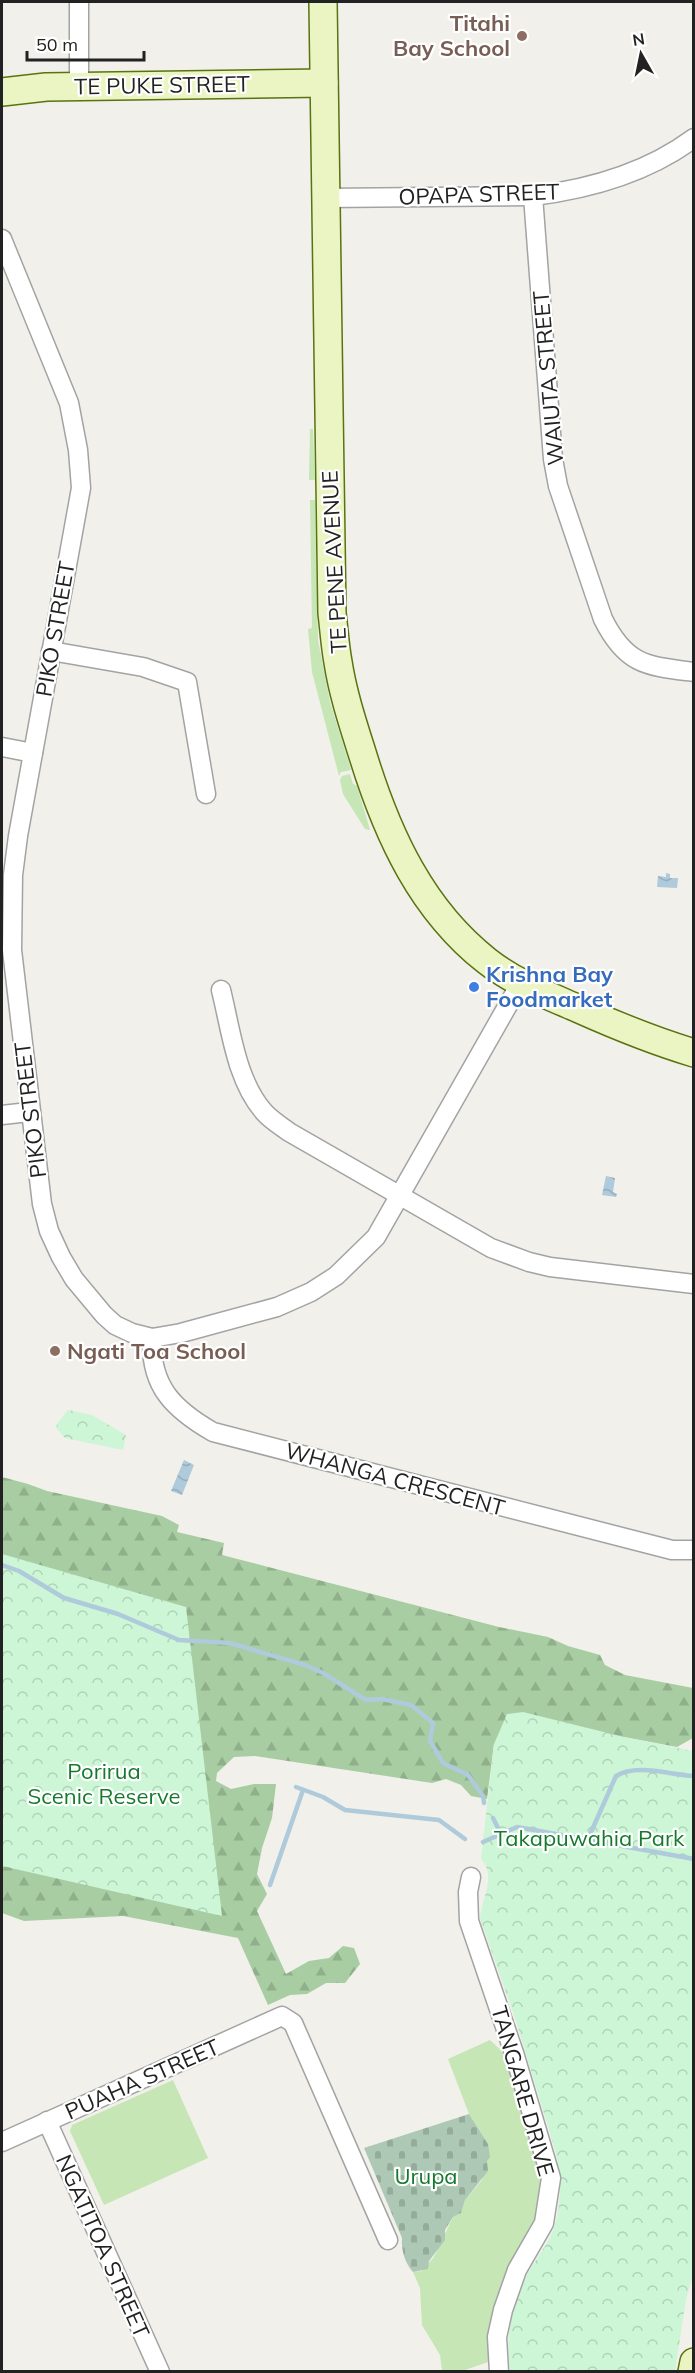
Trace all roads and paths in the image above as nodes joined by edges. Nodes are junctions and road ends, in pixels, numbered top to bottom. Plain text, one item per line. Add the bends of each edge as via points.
1 (79, 2) edge
2 (322, 2) edge
3 (324, 83) junction
4 (79, 87) junction
5 (2, 92) edge
6 (693, 138) edge
7 (533, 196) junction
8 (325, 198) junction
9 (2, 239) edge
10 (51, 651) junction
11 (693, 672) edge
12 (2, 747) edge
13 (33, 753) junction
14 (206, 794) dead end
15 (520, 984) junction
16 (221, 990) dead end
17 (693, 1053) edge
18 (29, 1112) junction
19 (2, 1115) edge
20 (400, 1196) junction
21 (693, 1284) edge
22 (152, 1338) junction
23 (693, 1550) edge
24 (471, 1877) dead end
25 (47, 2121) junction
26 (2, 2142) edge
27 (388, 2240) dead end
28 (693, 2362) edge
29 (160, 2372) edge
30 (499, 2372) edge
31 (692, 2372) edge

1 - 4 street
2 - 3 street, TE PENE AVENUE
3 - 4 street, TE PUKE STREET
3 - 8 street, TE PENE AVENUE
4 - 5 street, TE PUKE STREET
6 - 7 street, OPAPA STREET via 662,158 615,179
7 - 8 street, OPAPA STREET
7 - 11 street, WAIUTA STREET via 550,436 558,486 613,639 624,651 655,668
8 - 15 street, TE PENE AVENUE via 332,612 349,708 384,820 422,890 462,939
9 - 10 street, PIKO STREET via 69,403 78,450 81,488
10 - 13 street, PIKO STREET
10 - 14 street via 143,667 187,682
12 - 13 street
13 - 18 street, PIKO STREET via 18,836 11,921
15 - 17 street, TE PENE AVENUE
15 - 20 street, PIKO STREET
16 - 20 street via 242,1074 264,1113 289,1132
18 - 19 street
18 - 22 street, PIKO STREET via 42,1204 61,1257 104,1316 132,1333
20 - 21 street via 491,1248 528,1262
20 - 22 street, PIKO STREET via 370,1243 336,1276 311,1292 254,1314
22 - 23 street, WHANGA CRESCENT via 151,1358 160,1383 189,1418 213,1432 672,1550
24 - 30 street, TANGARE DRIVE via 469,1921 512,2045 551,2178 544,2223 518,2270 503,2310 497,2337
25 - 26 street, PUAHA STREET
25 - 27 street, PUAHA STREET via 282,2016 292,2023
25 - 29 street, NGATITOA STREET
28 - 31 street

